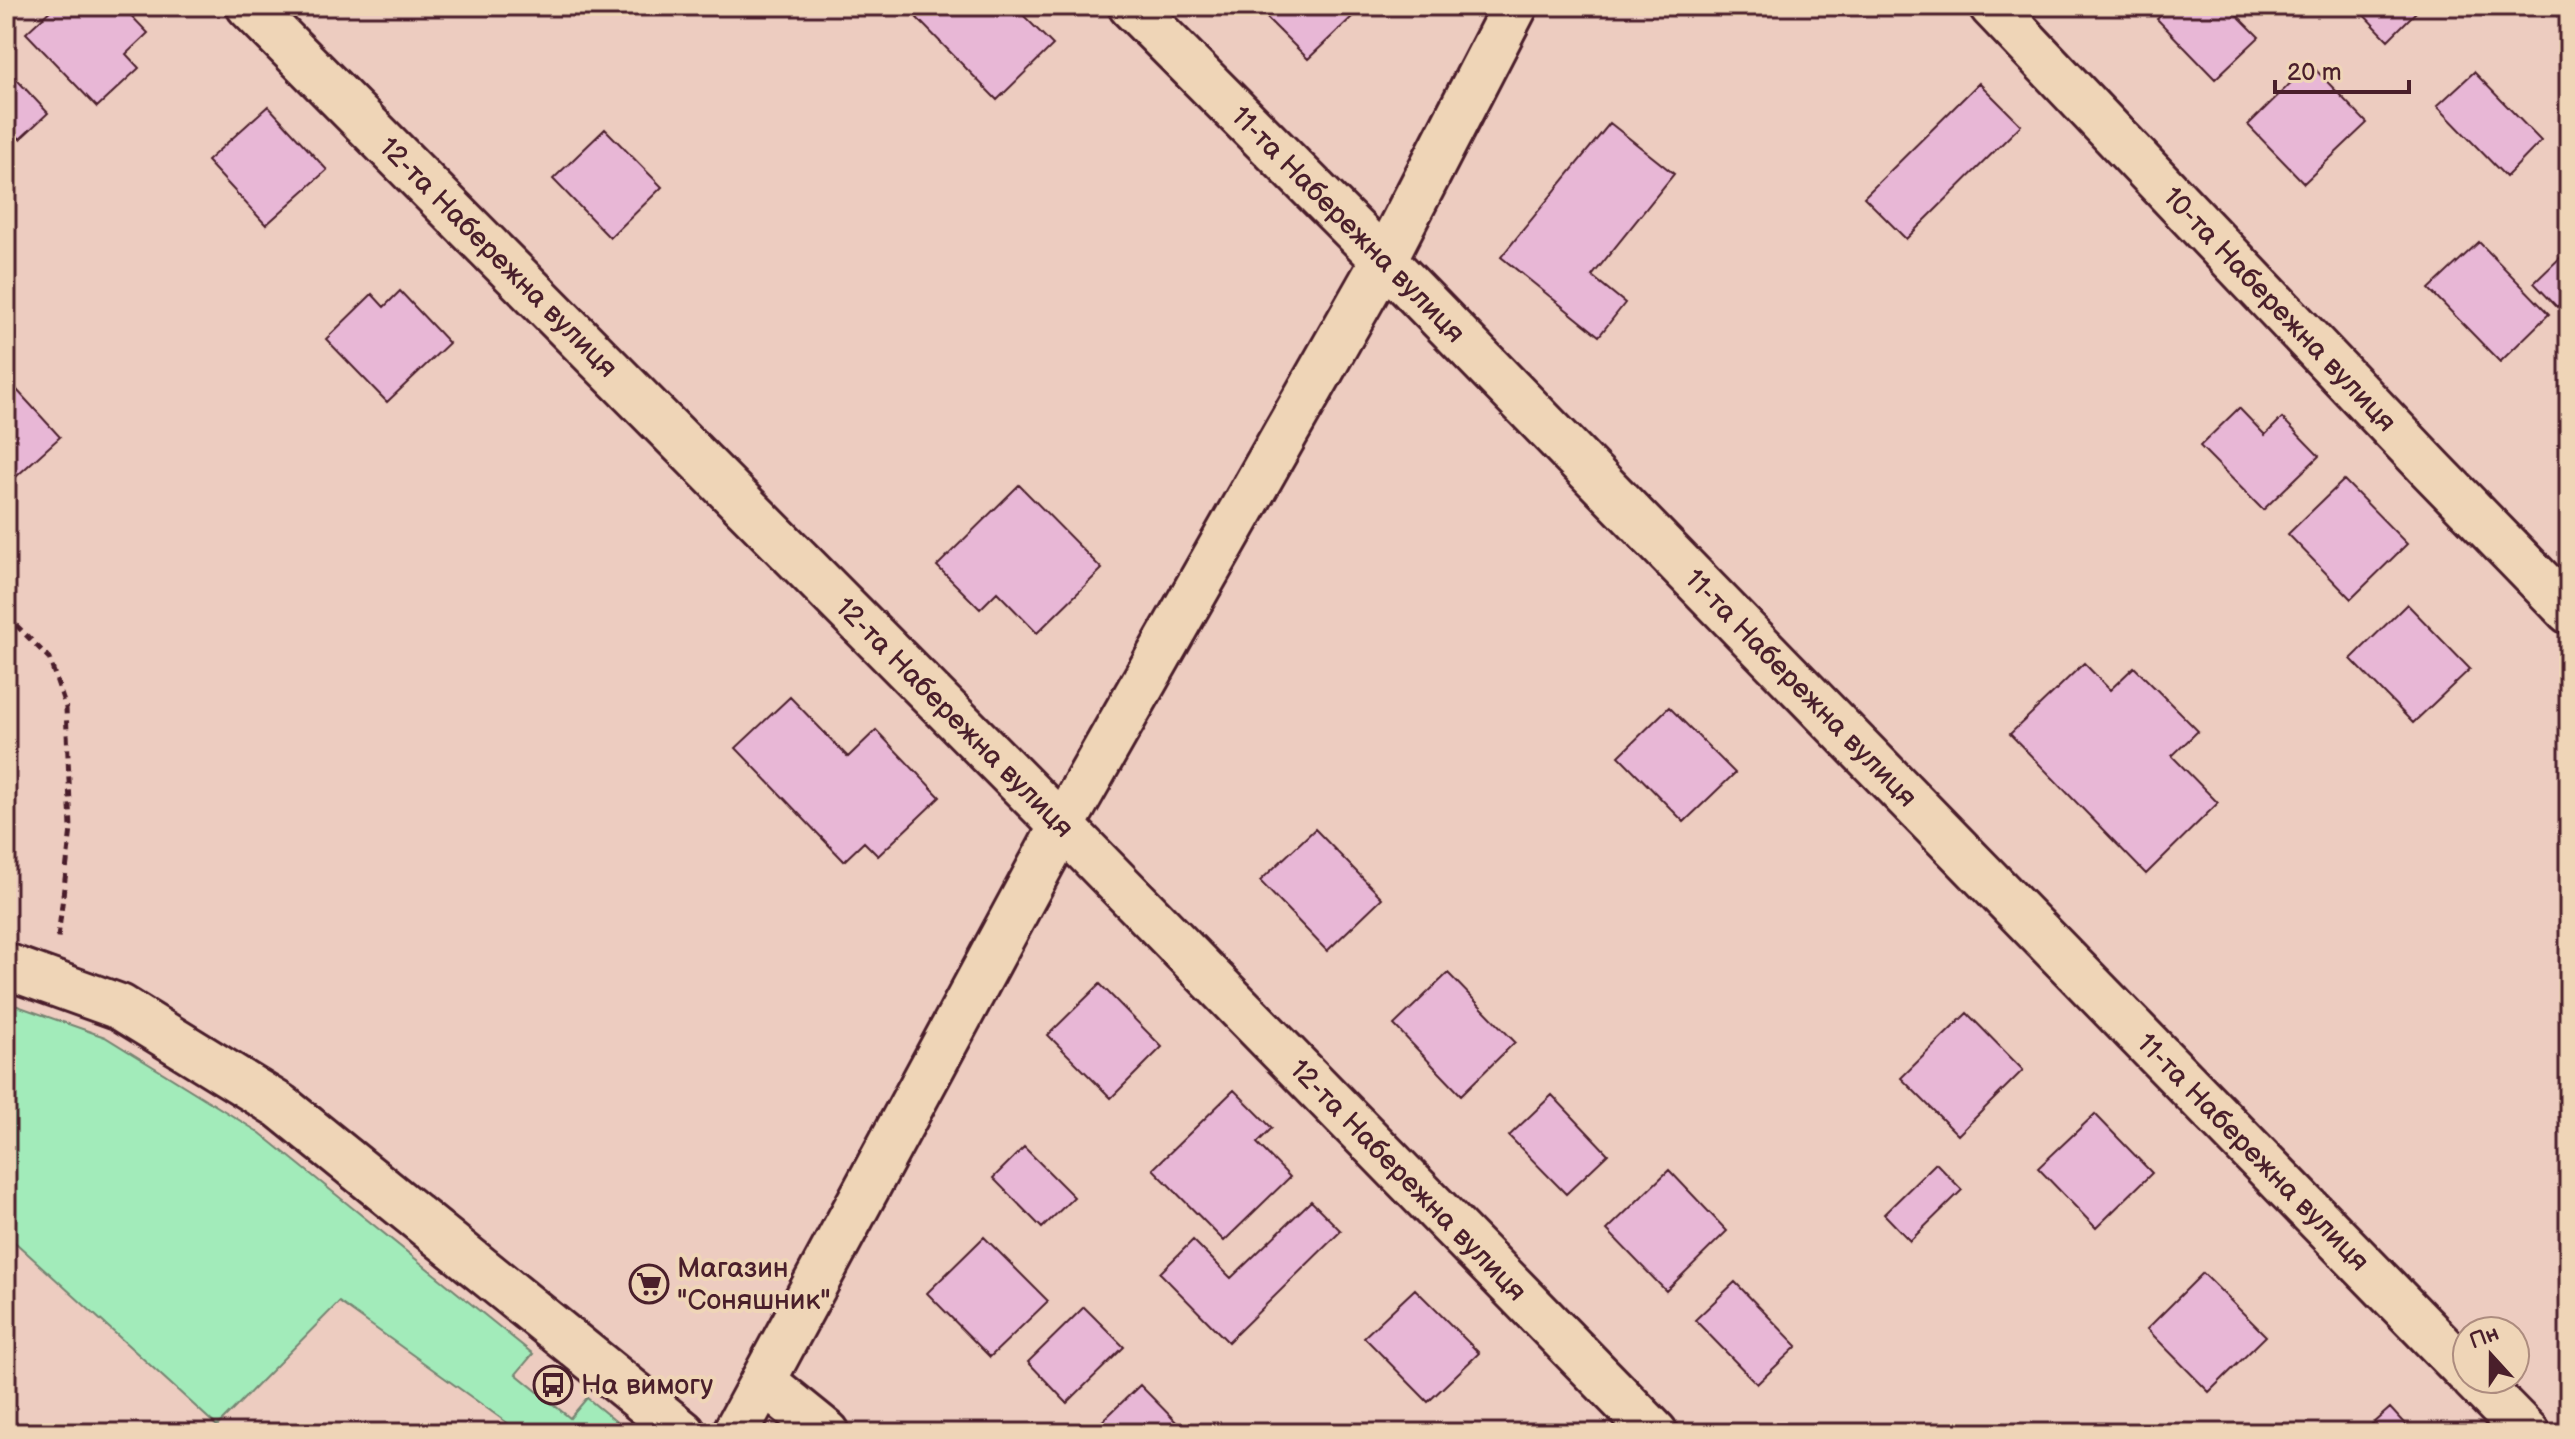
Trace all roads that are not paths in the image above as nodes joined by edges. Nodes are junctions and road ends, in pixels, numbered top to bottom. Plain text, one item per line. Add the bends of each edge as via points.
1 (249, 6) edge
2 (1131, 6) edge
3 (1515, 6) edge
4 (1992, 6) edge
5 (1384, 260) junction
6 (2569, 611) edge
7 (1062, 826) junction
8 (6, 966) edge
9 (2451, 1356) edge
10 (763, 1381) junction
11 (2490, 1395) edge
12 (683, 1433) edge
13 (735, 1433) edge
14 (827, 1433) edge
15 (1655, 1433) edge
16 (2527, 1433) edge

1 - 7 street, 12-та Набережна вулиця
2 - 5 street, 11-та Набережна вулиця
3 - 5 street
4 - 6 street, 10-та Набережна вулиця
5 - 7 street
5 - 9 street, 11-та Набережна вулиця
7 - 10 street
7 - 15 street, 12-та Набережна вулиця
8 - 12 street via 120,1007 280,1106
10 - 13 street
10 - 14 street
11 - 16 street

